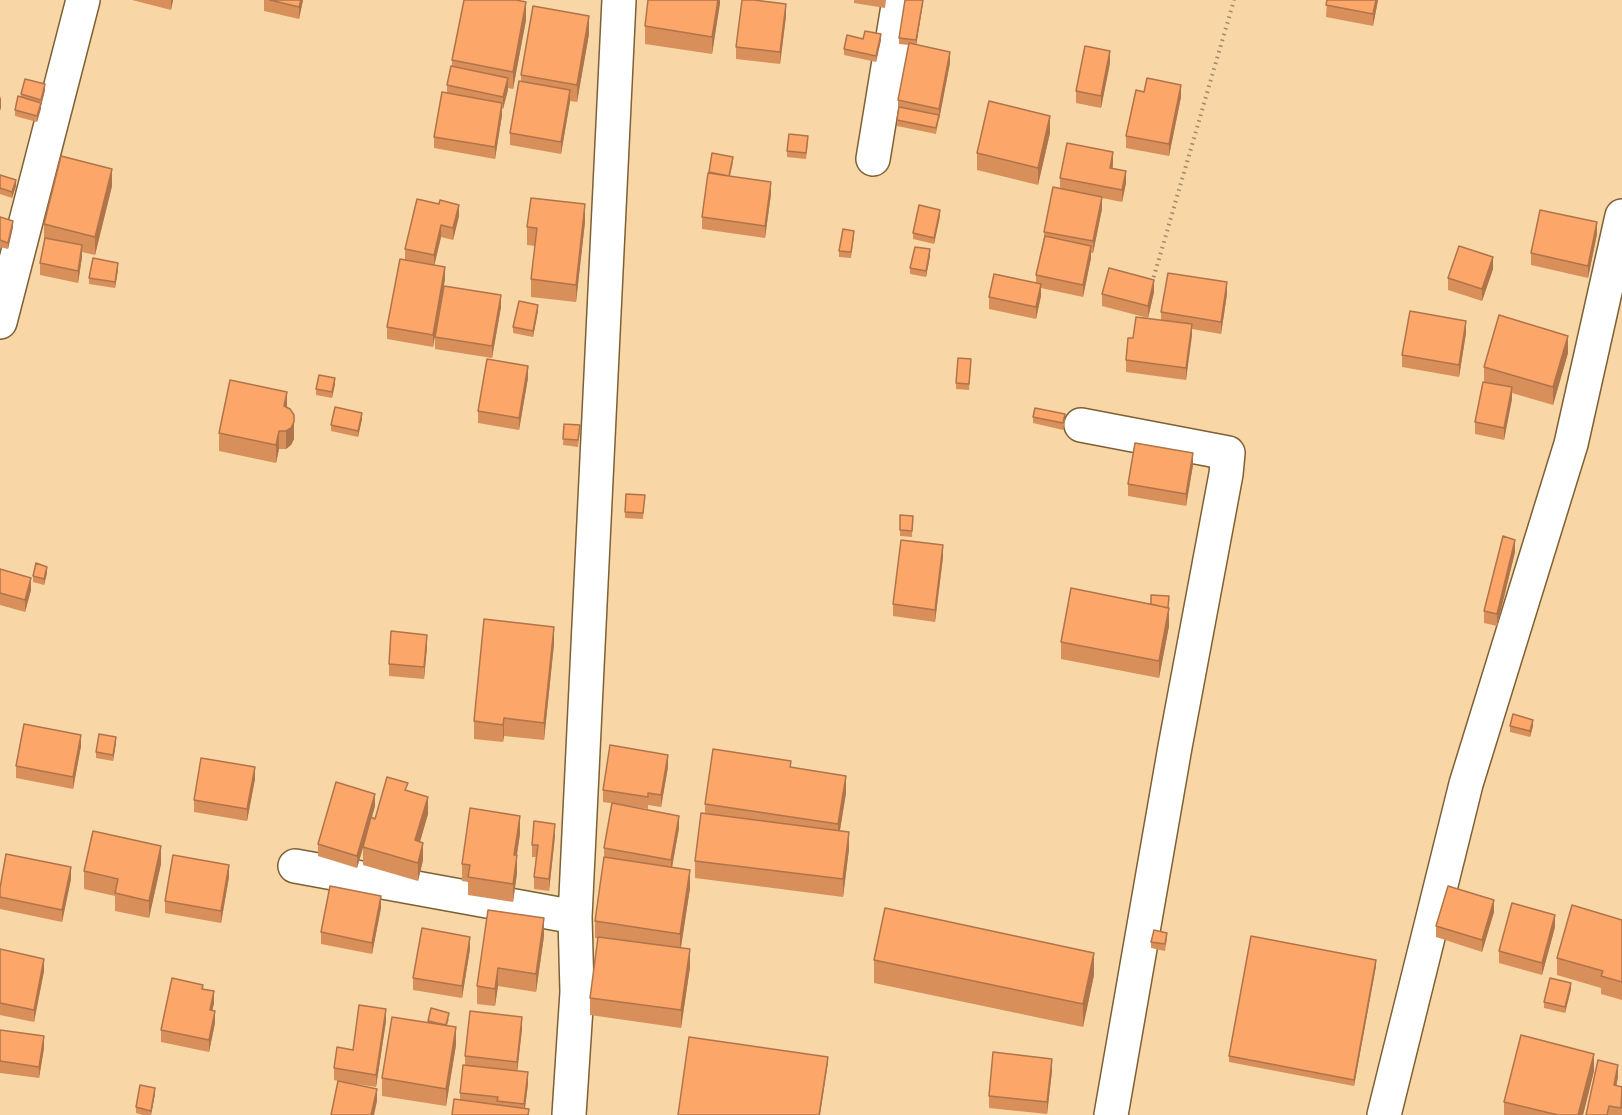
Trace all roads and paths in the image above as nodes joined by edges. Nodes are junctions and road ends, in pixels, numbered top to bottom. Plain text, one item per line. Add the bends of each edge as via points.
1 (83, 0) edge
2 (619, 0) edge
3 (899, 0) edge
4 (1234, 0) edge
5 (873, 159) dead end
6 (1622, 216) edge
7 (1152, 283) edge
8 (0, 322) edge
9 (1081, 426) dead end
10 (295, 866) dead end
11 (575, 917) junction
12 (569, 1115) edge
13 (1110, 1115) edge
14 (1384, 1115) edge

1 - 8 street
2 - 11 street
3 - 5 street
4 - 7 path
6 - 14 street via 1571,444 1466,784
9 - 13 street via 1228,453
10 - 11 street
11 - 12 street via 577,992

